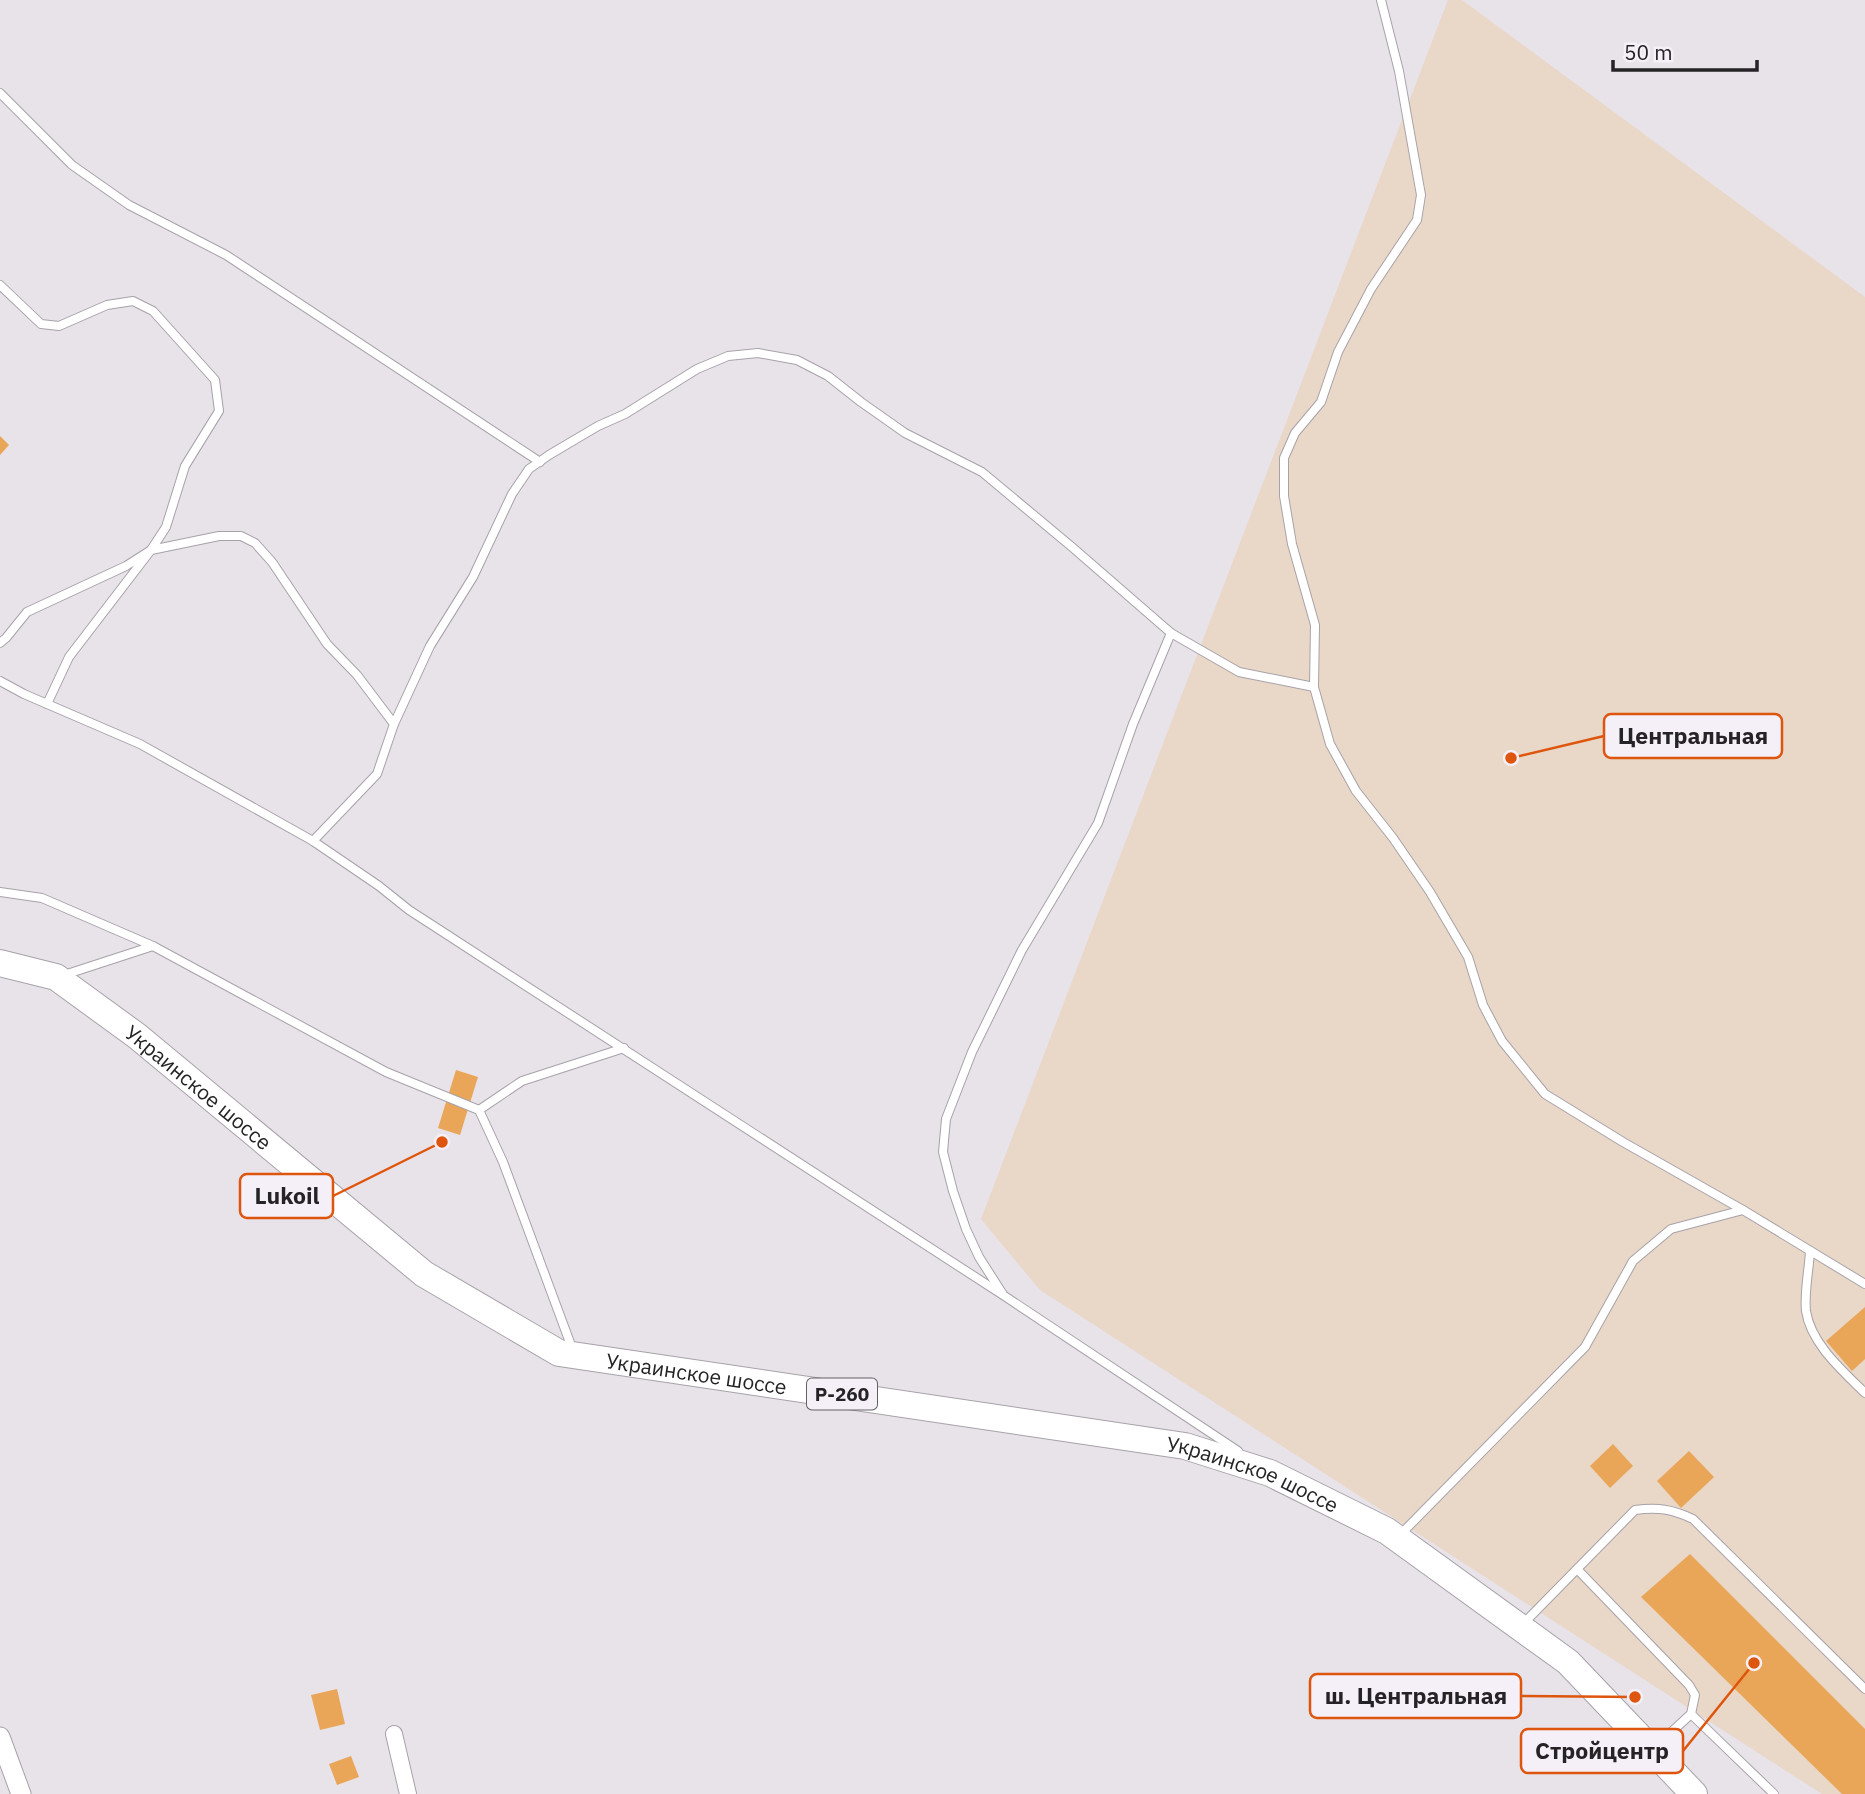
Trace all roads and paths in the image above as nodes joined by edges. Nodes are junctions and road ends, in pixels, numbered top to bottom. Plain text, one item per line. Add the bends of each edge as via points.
1 (1381, 0) edge
2 (0, 93) edge
3 (0, 285) edge
4 (540, 462) junction
5 (151, 550) junction
6 (1171, 633) junction
7 (0, 643) edge
8 (0, 681) edge
9 (1314, 687) junction
10 (47, 704) junction
11 (394, 724) junction
12 (313, 841) junction
13 (0, 892) edge
14 (153, 946) junction
15 (0, 963) edge
16 (56, 977) junction
17 (624, 1048) junction
18 (479, 1110) junction
19 (1743, 1210) junction
20 (1810, 1251) junction
21 (1865, 1284) edge
22 (1003, 1295) junction
23 (575, 1354) junction
24 (1865, 1394) edge
25 (1270, 1473) junction
26 (1397, 1538) junction
27 (1577, 1569) junction
28 (1519, 1627) junction
29 (1865, 1689) edge
30 (1691, 1714) junction
31 (394, 1734) dead end
32 (0, 1737) edge
33 (1652, 1750) junction
34 (7, 1775) edge
35 (21, 1794) edge
36 (408, 1794) edge
37 (1694, 1794) edge
38 (1774, 1794) edge

1 - 9 lane via 1421,195 1418,220 1371,289 1338,352 1321,402 1295,433 1284,458 1284,496 1292,544 1315,625
2 - 4 lane via 72,165 129,205 226,255
3 - 5 lane via 41,324 59,326 107,305 133,301 153,311 215,380 219,411 185,467 166,527
4 - 6 lane via 697,369 728,356 758,353 797,360 828,376 905,433 982,472
4 - 11 lane via 512,494 473,578 430,646
5 - 7 lane via 27,612
5 - 10 lane via 69,657
5 - 11 lane via 219,536 241,536 256,543 327,644
6 - 9 lane via 1239,672
6 - 22 lane via 1098,823 1022,950 972,1052 946,1119 943,1152 953,1191 979,1257
8 - 10 lane
9 - 19 lane via 1330,744 1356,791 1430,892 1468,957 1483,1005 1502,1041 1545,1094
10 - 12 lane via 140,744
11 - 12 lane via 377,774
12 - 17 lane via 410,911
13 - 14 lane via 42,898
14 - 16 lane
14 - 18 lane via 386,1072
15 - 16 highway, Украинское шоссе / Р-260
16 - 23 highway, Украинское шоссе / Р-260 via 137,1036 424,1274 559,1353
17 - 18 lane via 522,1081
17 - 22 lane
18 - 23 lane
19 - 20 lane
19 - 26 lane via 1671,1229 1633,1261 1585,1347
20 - 21 lane
20 - 24 lane via 1806,1311 1815,1338
22 - 25 lane
23 - 25 highway, Украинское шоссе / Р-260 via 1185,1446
25 - 26 highway, Украинское шоссе / Р-260
26 - 28 highway, Украинское шоссе / Р-260
27 - 28 lane
27 - 29 lane via 1635,1510 1677,1511 1693,1519
27 - 30 lane via 1689,1685 1695,1695
28 - 33 highway, Украинское шоссе / Р-260 via 1568,1662
30 - 33 lane
30 - 38 lane
31 - 36 street
32 - 34 street
33 - 37 highway, Украинское шоссе / Р-260
34 - 35 street

